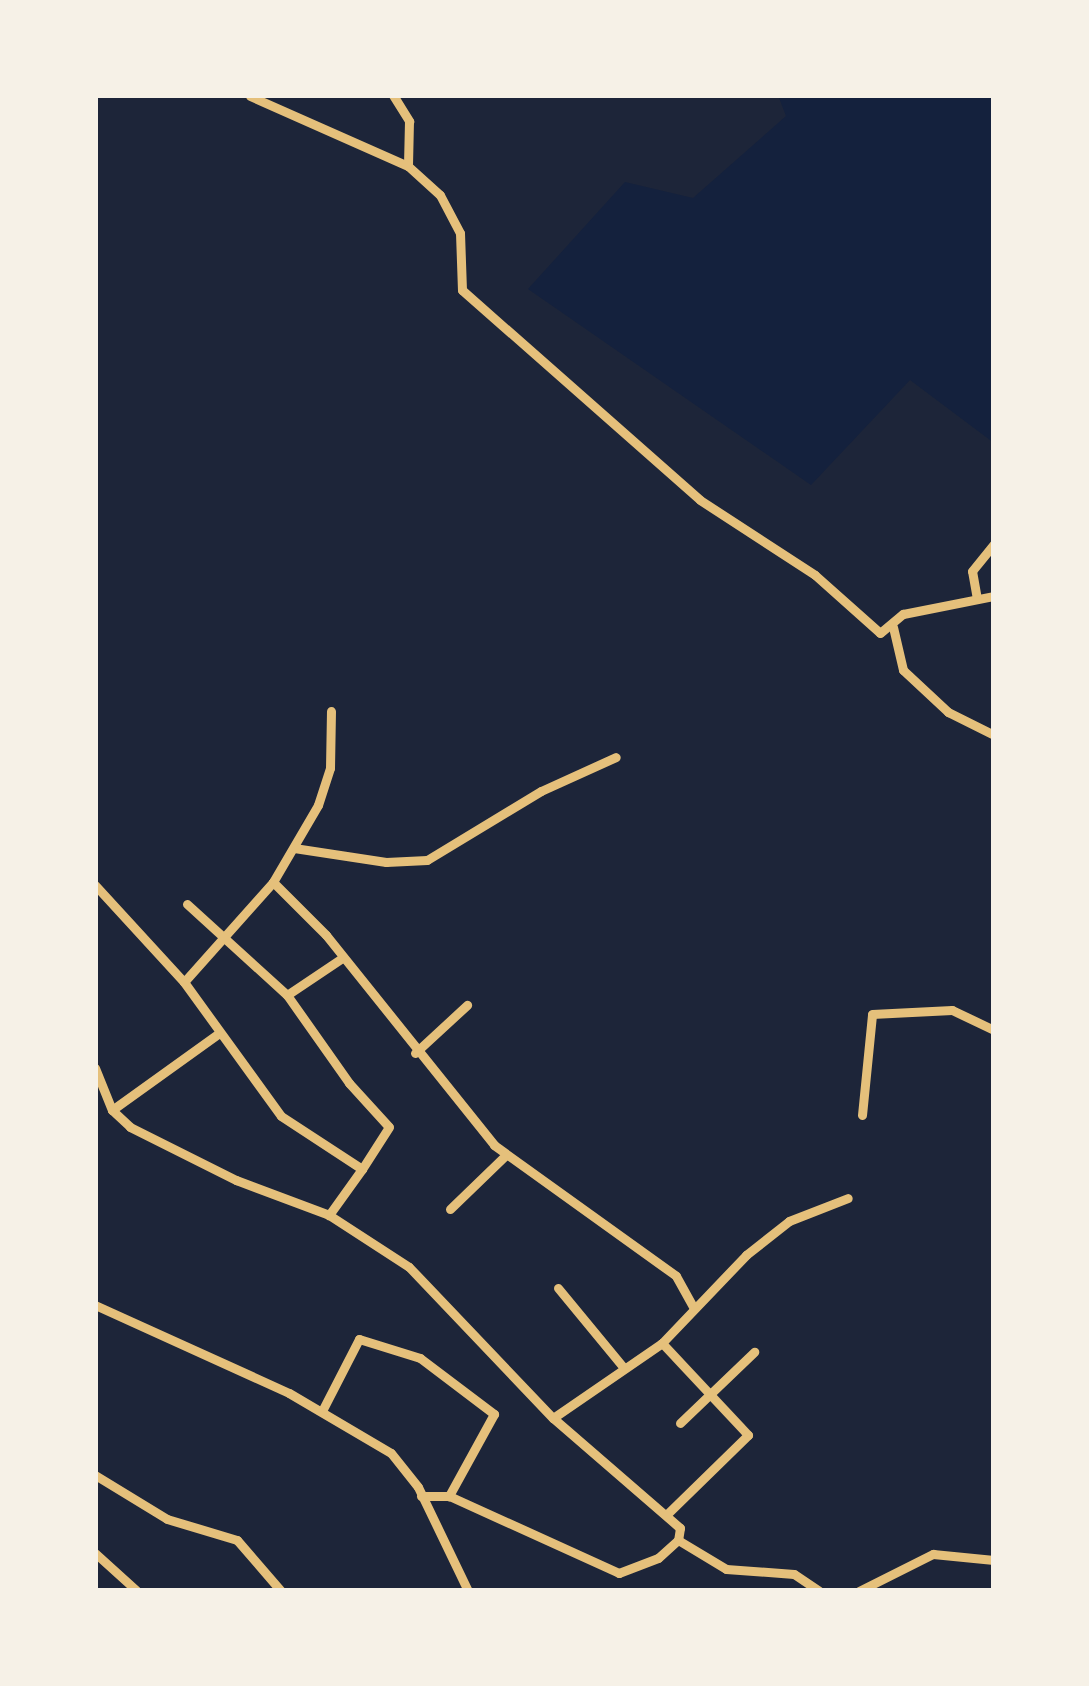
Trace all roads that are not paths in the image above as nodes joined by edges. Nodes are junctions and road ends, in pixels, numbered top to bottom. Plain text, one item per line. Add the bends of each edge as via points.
1 (394, 95) edge
2 (250, 96) edge
3 (408, 166) junction
4 (994, 544) edge
5 (994, 596) edge
6 (977, 599) junction
7 (894, 627) junction
8 (330, 711) dead end
9 (994, 735) edge
10 (616, 757) dead end
11 (294, 848) junction
12 (273, 882) junction
13 (95, 884) edge
14 (187, 904) dead end
15 (222, 939) junction
16 (342, 958) junction
17 (184, 982) junction
18 (287, 994) junction
19 (466, 1005) dead end
20 (994, 1030) edge
21 (218, 1033) junction
22 (416, 1054) junction
23 (95, 1068) edge
24 (112, 1110) junction
25 (862, 1115) dead end
26 (506, 1155) junction
27 (362, 1169) junction
28 (848, 1198) dead end
29 (450, 1209) dead end
30 (329, 1215) junction
31 (558, 1288) dead end
32 (95, 1305) edge
33 (694, 1308) junction
34 (662, 1344) junction
35 (754, 1352) dead end
36 (624, 1368) junction
37 (710, 1394) junction
38 (322, 1411) junction
39 (553, 1418) junction
40 (680, 1424) dead end
41 (95, 1476) edge
42 (421, 1496) junction
43 (449, 1496) junction
44 (667, 1514) junction
45 (678, 1540) junction
46 (95, 1553) edge
47 (994, 1560) edge
48 (137, 1591) edge
49 (281, 1591) edge
50 (468, 1591) edge
51 (820, 1591) edge
52 (859, 1591) edge

1 - 3 street via 409,121
2 - 3 street
3 - 7 street via 452,212 460,234 462,290 478,306 700,500 815,575 880,633
4 - 6 street via 972,570
5 - 6 street
6 - 7 street via 902,614
7 - 9 street via 903,670 948,712
8 - 11 street via 330,768
10 - 11 street via 541,790 427,860 386,862
11 - 12 street
12 - 15 street
12 - 16 street
13 - 17 street
14 - 15 street
15 - 17 street
15 - 18 street
16 - 18 street
16 - 22 street
17 - 21 street
18 - 27 street via 389,1127
19 - 22 street
20 - 25 street via 952,1010 872,1014
21 - 24 street
21 - 27 street via 281,1116
22 - 26 street
23 - 24 street
24 - 30 street via 130,1127 236,1180
26 - 29 street
26 - 33 street via 676,1276
27 - 30 street
28 - 33 street via 789,1221
30 - 39 street via 409,1267
31 - 36 street
32 - 38 street
33 - 34 street
34 - 36 street
34 - 37 street
35 - 37 street
36 - 39 street
37 - 40 street
37 - 44 street via 748,1435
38 - 42 street via 391,1453
38 - 43 street via 359,1338 420,1358 494,1414
39 - 44 street
41 - 49 street via 167,1519 237,1540
42 - 43 street
42 - 50 street
43 - 45 street via 619,1573 640,1570
44 - 45 street via 680,1528
45 - 51 street via 726,1568 794,1574
46 - 48 street
47 - 52 street via 934,1554

